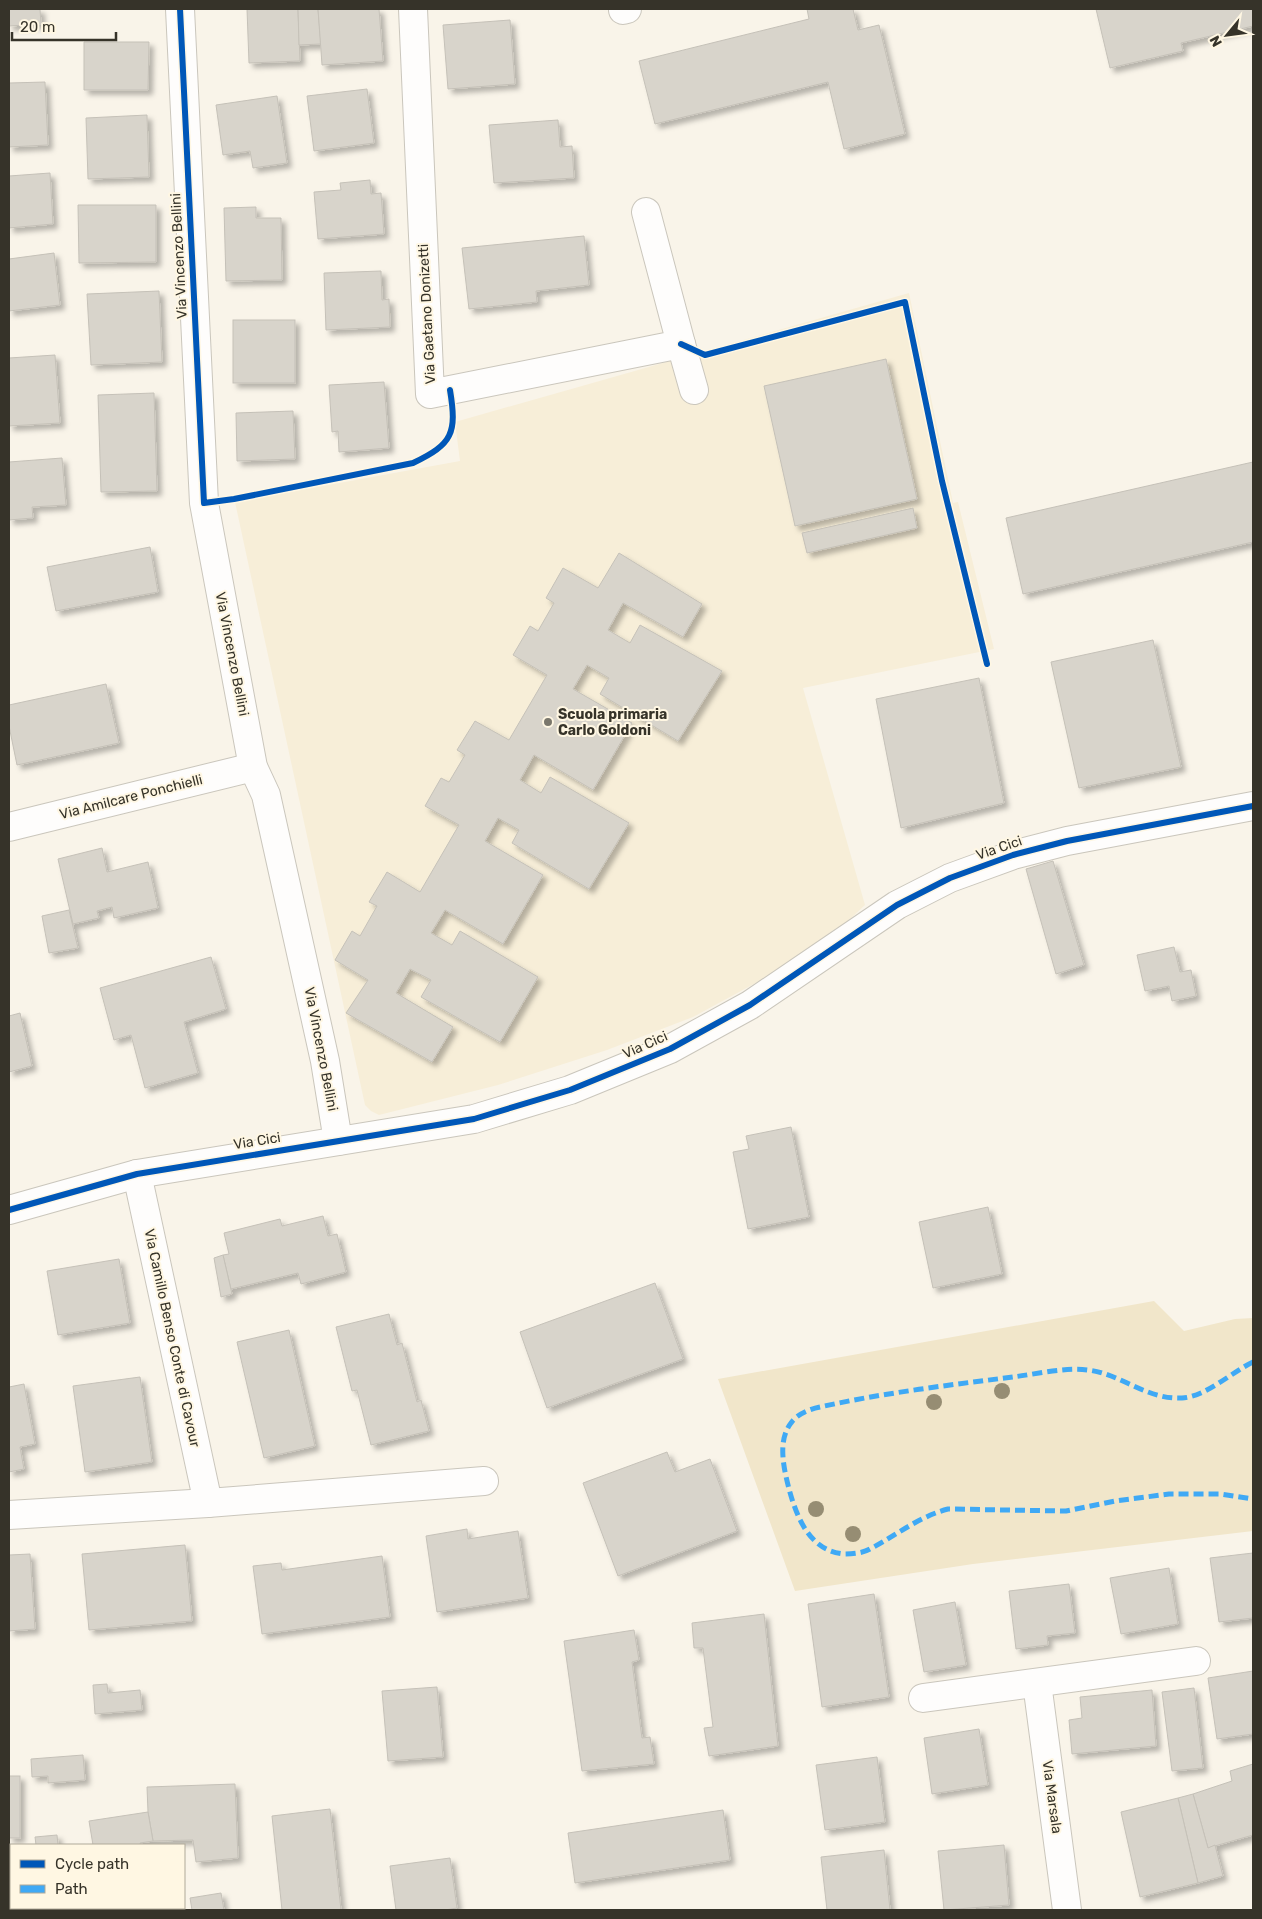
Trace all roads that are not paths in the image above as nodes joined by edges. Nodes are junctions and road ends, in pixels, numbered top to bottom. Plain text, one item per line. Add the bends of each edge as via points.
1 (180, 9) edge
2 (413, 9) edge
3 (646, 212) dead end
4 (682, 344) junction
5 (694, 390) dead end
6 (253, 767) junction
7 (1253, 806) edge
8 (9, 826) edge
9 (338, 1141) junction
10 (137, 1174) junction
11 (9, 1210) edge
12 (484, 1480) dead end
13 (208, 1503) junction
14 (9, 1515) edge
15 (1196, 1661) dead end
16 (1037, 1683) junction
17 (923, 1698) dead end
18 (1067, 1910) edge

1 - 6 street, Via Vincenzo Bellini via 204,503
2 - 4 street, Via Gaetano Donizetti via 430,394
3 - 4 street
4 - 5 street
6 - 8 street, Via Amilcare Ponchielli
6 - 9 street, Via Vincenzo Bellini via 266,795 325,1061
7 - 9 street, Via Cici via 1134,826 1013,855 950,878 897,905 750,1005 670,1049 570,1090 474,1119
9 - 10 street, Via Cici
10 - 11 street, Via Cici
10 - 13 street, Via Camillo Benso Conte di Cavour
12 - 13 street
13 - 14 street
15 - 16 street
16 - 17 street
16 - 18 street, Via Marsala

